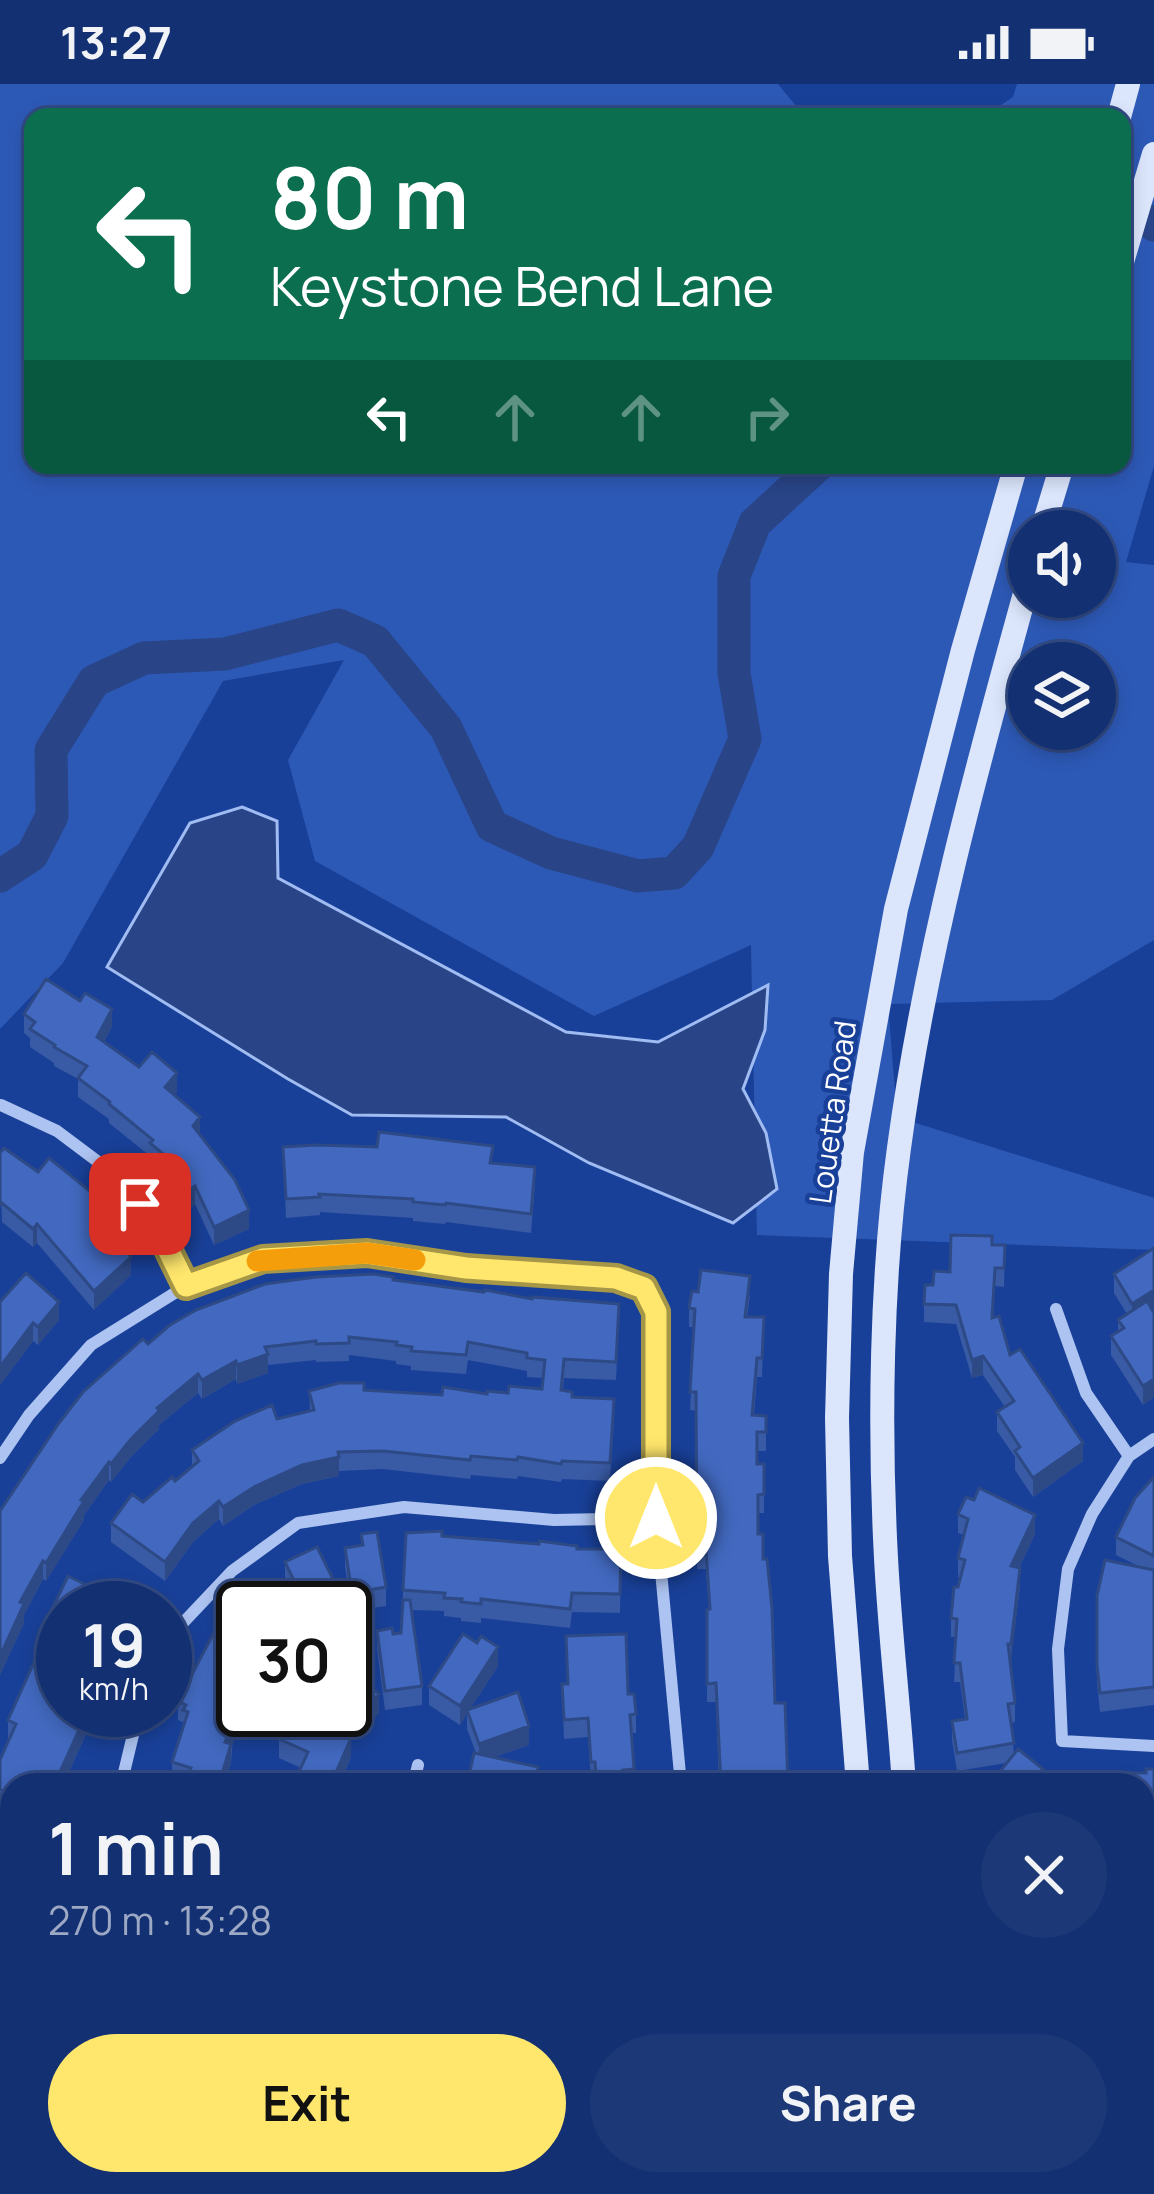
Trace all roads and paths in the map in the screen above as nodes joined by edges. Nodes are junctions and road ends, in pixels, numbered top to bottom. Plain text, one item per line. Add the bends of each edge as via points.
1 (1154, 154) edge
2 (1131, 232) edge
3 (1013, 474) edge
4 (1059, 474) edge
5 (1048, 510) edge
6 (1019, 618) edge
7 (1, 1105) edge
8 (186, 1286) junction
9 (1056, 1309) dead end
10 (1154, 1439) edge
11 (1129, 1456) junction
12 (0, 1458) edge
13 (656, 1518) junction
14 (192, 1614) edge
15 (133, 1737) edge
16 (1154, 1746) edge
17 (418, 1765) dead end
18 (124, 1773) edge
19 (416, 1773) edge
20 (680, 1773) edge
21 (857, 1773) edge
22 (903, 1773) edge

1 - 2 main road
3 - 21 main road, Louetta Road via 896,908 852,1152 836,1418
4 - 5 main road
6 - 22 main road via 943,907 898,1150 883,1417
7 - 8 street via 57,1131 122,1179
8 - 12 street via 92,1345
8 - 13 street via 263,1259 367,1253 616,1278 644,1288 656,1312
9 - 11 street via 1086,1394
10 - 11 street
11 - 16 street via 1068,1569 1058,1649 1062,1741
13 - 14 street via 554,1520 404,1507 298,1523 232,1571
13 - 20 street
15 - 18 street
17 - 19 street

